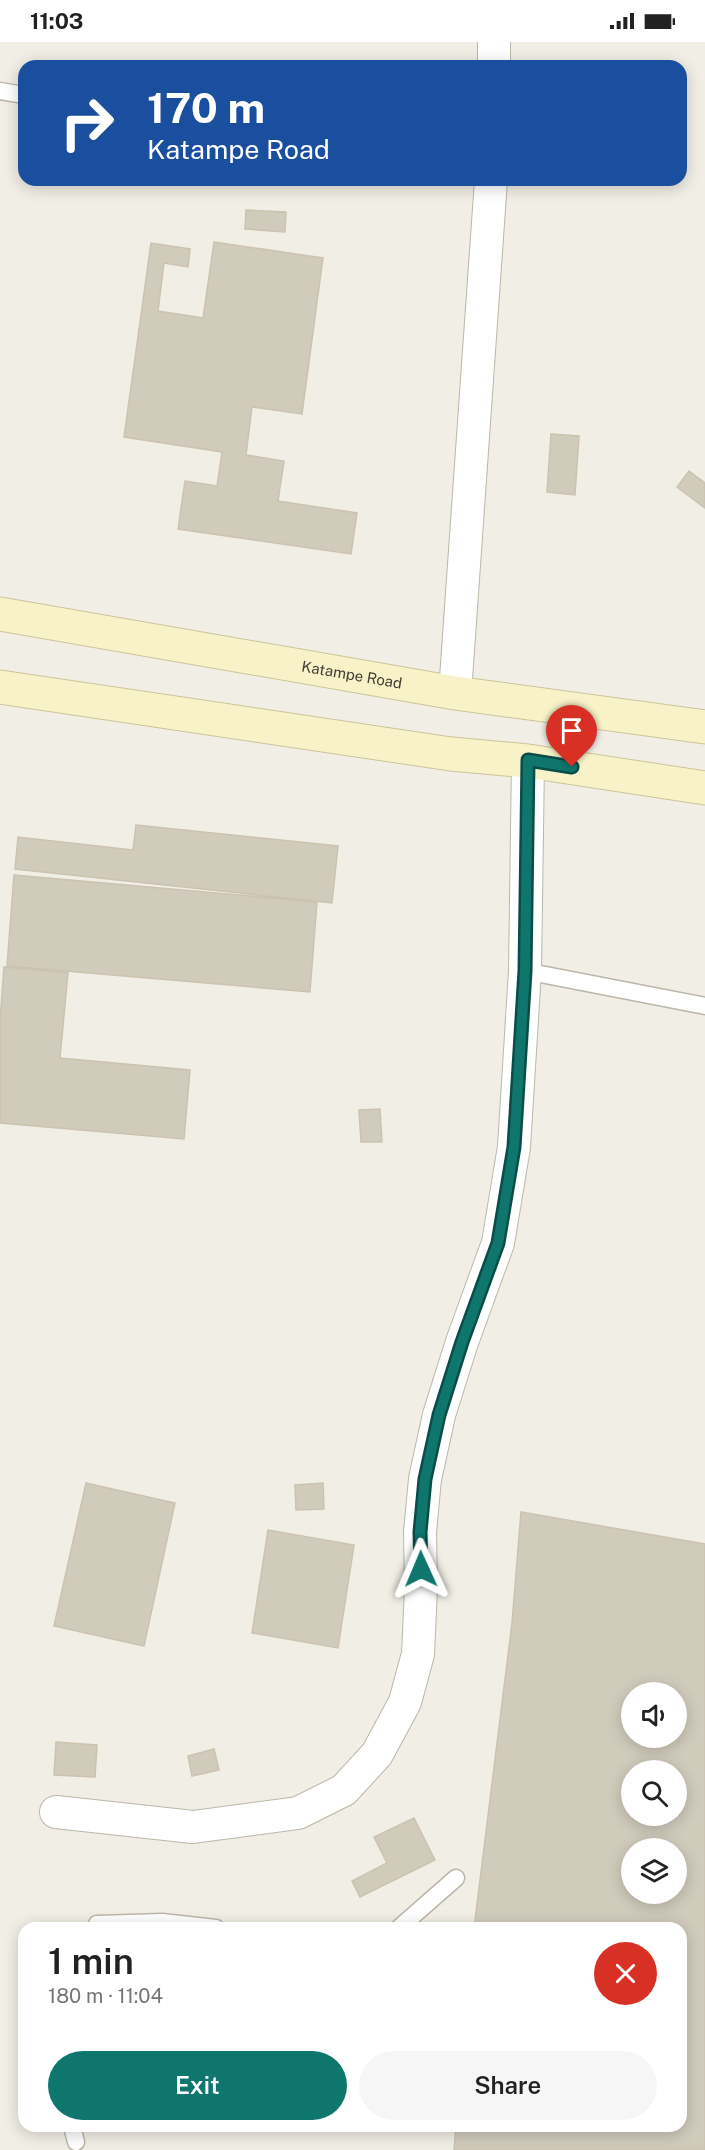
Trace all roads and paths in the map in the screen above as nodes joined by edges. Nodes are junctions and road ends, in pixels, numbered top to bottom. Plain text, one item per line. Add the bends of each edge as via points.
1 (494, 42) edge
2 (494, 60) edge
3 (0, 91) edge
4 (18, 94) edge
5 (491, 186) edge
6 (0, 614) edge
7 (0, 687) edge
8 (455, 693) junction
9 (705, 727) edge
10 (528, 760) junction
11 (705, 788) edge
12 (525, 971) junction
13 (705, 1006) edge
14 (56, 1812) dead end
15 (456, 1878) dead end
16 (406, 1922) edge

1 - 2 street
3 - 4 lane
5 - 8 street
6 - 8 main road, Katampe Road
7 - 10 main road via 451,754
8 - 9 main road, Katampe Road
10 - 11 main road
10 - 12 street
12 - 13 lane
12 - 14 street via 514,1147 498,1243 439,1415 422,1511 418,1653 405,1702 377,1754 344,1790 298,1813 193,1827
15 - 16 lane

